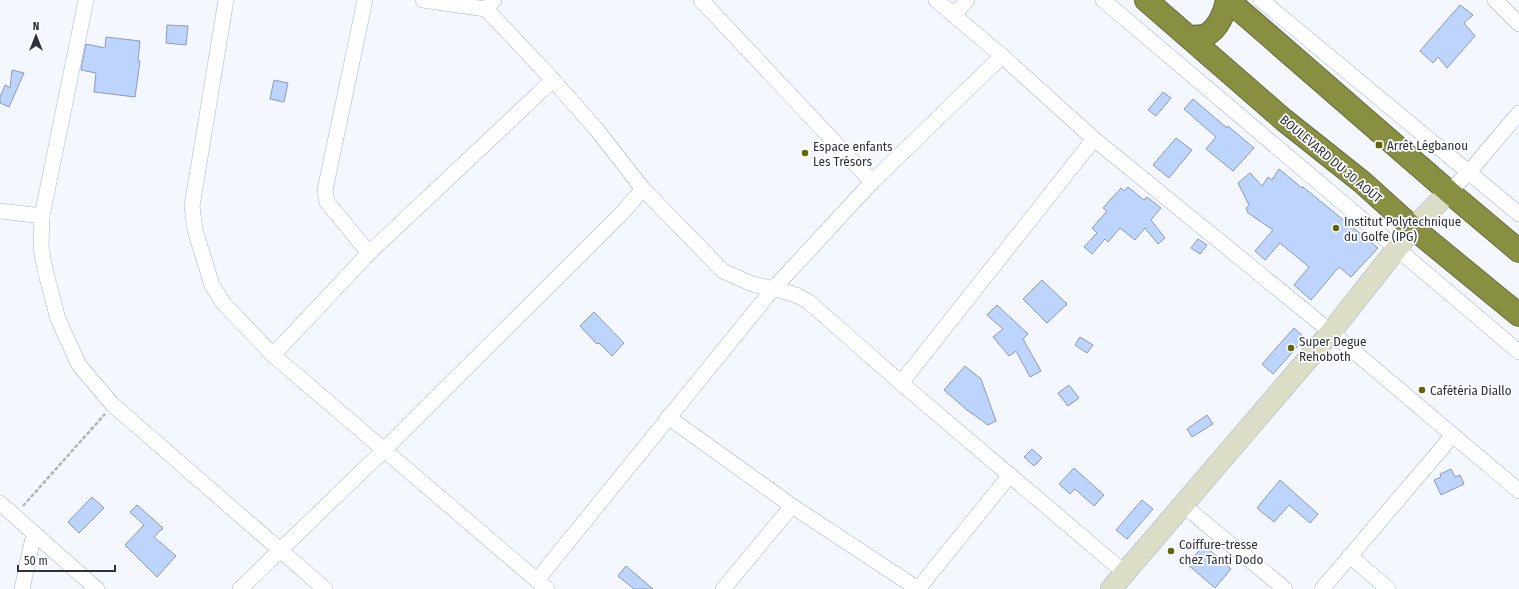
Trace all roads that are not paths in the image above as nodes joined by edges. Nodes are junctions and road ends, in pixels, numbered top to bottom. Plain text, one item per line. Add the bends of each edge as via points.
1 (86, 0) edge
2 (226, 0) edge
3 (365, 0) edge
4 (423, 0) edge
5 (701, 0) edge
6 (936, 0) edge
7 (967, 0) edge
8 (1103, 0) edge
9 (1146, 0) edge
10 (1228, 0) edge
11 (1261, 0) edge
12 (1495, 0) edge
13 (490, 4) edge
14 (1171, 10) edge
15 (954, 15) junction
16 (1519, 24) edge
17 (1190, 37) junction
18 (1002, 56) junction
19 (553, 80) junction
20 (1519, 113) edge
21 (1094, 139) junction
22 (1469, 172) junction
23 (872, 182) junction
24 (643, 189) junction
25 (1449, 192) junction
26 (0, 211) edge
27 (1519, 214) edge
28 (42, 216) junction
29 (1413, 228) junction
30 (1397, 248) junction
31 (1519, 251) edge
32 (369, 253) junction
33 (773, 288) junction
34 (1519, 315) edge
35 (1331, 332) junction
36 (1519, 352) edge
37 (273, 355) junction
38 (901, 383) junction
39 (668, 417) junction
40 (1453, 435) junction
41 (384, 450) junction
42 (1010, 475) junction
43 (1519, 491) edge
44 (0, 503) edge
45 (1183, 505) junction
46 (792, 506) junction
47 (34, 533) junction
48 (280, 550) junction
49 (1350, 556) junction
50 (1125, 573) junction
51 (542, 584) edge
52 (22, 589) edge
53 (97, 589) edge
54 (240, 589) edge
55 (325, 589) edge
56 (723, 589) edge
57 (1111, 589) edge
58 (1285, 589) edge
59 (1322, 589) edge
60 (1388, 589) edge

1 - 28 street
2 - 37 street via 192,206 193,215 195,230 216,293
3 - 32 street via 325,190 327,202
4 - 13 street
5 - 23 street
6 - 15 street
7 - 15 street
8 - 30 street
9 - 14 highway, BOULEVARD DU 30 AOÛT
10 - 17 highway via 1214,28 1206,35
10 - 25 highway
11 - 22 street
12 - 16 street
13 - 19 street
14 - 17 highway, BOULEVARD DU 30 AOÛT
15 - 18 street
17 - 29 highway, BOULEVARD DU 30 AOÛT
18 - 21 street
18 - 23 street
19 - 24 street via 597,130
19 - 32 street
20 - 22 street
21 - 35 street
21 - 38 street
22 - 25 street
22 - 27 street
23 - 33 street
24 - 33 street via 723,271 752,284
24 - 41 street
25 - 29 street
25 - 31 highway
26 - 28 street
28 - 48 street via 41,247 45,270 58,319 78,365 113,405
29 - 30 street
29 - 34 highway, BOULEVARD DU 30 AOÛT
30 - 35 street
30 - 36 street
32 - 37 street
33 - 38 street via 809,302
33 - 39 street
35 - 40 street
35 - 45 street
37 - 41 street
38 - 42 street
39 - 46 street
39 - 51 street
40 - 43 street
40 - 49 street
41 - 48 street
41 - 51 street
42 - 46 street via 918,589
42 - 50 street
44 - 47 street
45 - 50 street
45 - 58 street
46 - 56 street
47 - 52 street
47 - 53 street
48 - 54 street
48 - 55 street
49 - 59 street
49 - 60 street
50 - 57 street

